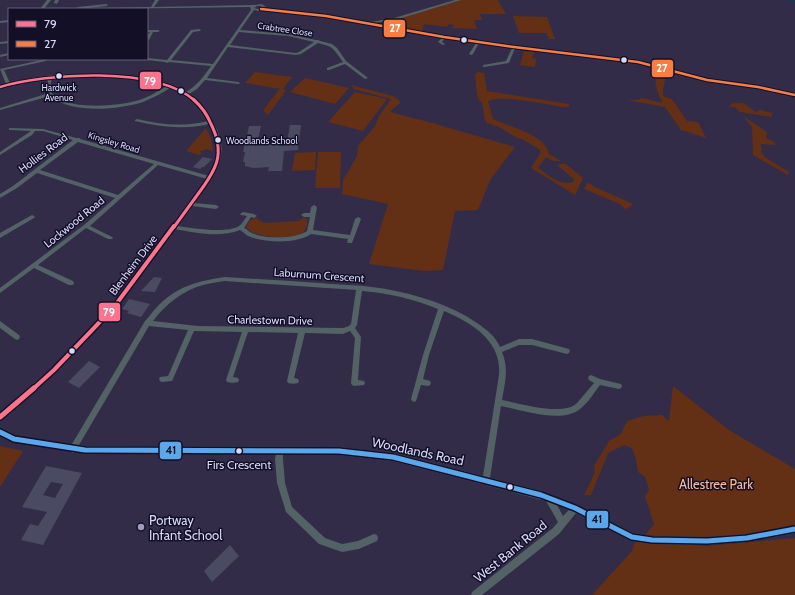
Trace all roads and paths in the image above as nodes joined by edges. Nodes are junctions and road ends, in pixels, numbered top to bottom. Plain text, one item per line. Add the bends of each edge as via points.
1 (49, 0) edge
2 (89, 0) edge
3 (157, 0) edge
4 (459, 0) edge
5 (119, 4) dead end
6 (181, 4) dead end
7 (200, 4) dead end
8 (262, 6) edge
9 (88, 7) junction
10 (43, 8) edge
11 (78, 8) edge
12 (124, 8) edge
13 (152, 8) junction
14 (254, 8) junction
15 (381, 24) junction
16 (199, 30) dead end
17 (148, 31) edge
18 (152, 31) junction
19 (158, 31) dead end
20 (238, 31) junction
21 (444, 37) junction
22 (148, 38) edge
23 (318, 41) junction
24 (478, 42) junction
25 (443, 44) dead end
26 (228, 46) junction
27 (514, 47) junction
28 (471, 54) dead end
29 (148, 59) edge
30 (45, 60) dead end
31 (167, 62) junction
32 (345, 62) junction
33 (214, 65) junction
34 (484, 66) dead end
35 (1, 69) edge
36 (328, 69) dead end
37 (50, 76) junction
38 (366, 78) dead end
39 (204, 79) junction
40 (235, 83) dead end
41 (8, 84) junction
42 (170, 86) junction
43 (0, 87) edge
44 (51, 94) junction
45 (186, 94) junction
46 (795, 95) edge
47 (1, 109) edge
48 (137, 120) dead end
49 (210, 122) junction
50 (11, 129) dead end
51 (34, 130) junction
52 (78, 140) junction
53 (0, 154) edge
54 (157, 164) junction
55 (37, 171) junction
56 (210, 178) junction
57 (0, 196) edge
58 (120, 198) junction
59 (192, 204) junction
60 (216, 207) dead end
61 (314, 207) dead end
62 (249, 215) dead end
63 (304, 215) dead end
64 (312, 215) junction
65 (32, 217) dead end
66 (358, 219) dead end
67 (86, 226) junction
68 (174, 227) junction
69 (241, 228) junction
70 (310, 232) junction
71 (0, 236) edge
72 (110, 238) dead end
73 (35, 266) junction
74 (71, 283) dead end
75 (359, 288) junction
76 (0, 291) edge
77 (442, 307) junction
78 (146, 323) junction
79 (0, 324) edge
80 (351, 328) junction
81 (192, 329) junction
82 (246, 330) junction
83 (302, 331) junction
84 (17, 337) dead end
85 (500, 350) junction
86 (566, 351) dead end
87 (591, 378) dead end
88 (162, 379) dead end
89 (236, 380) dead end
90 (296, 381) dead end
91 (419, 381) junction
92 (599, 382) junction
93 (362, 383) dead end
94 (428, 383) dead end
95 (619, 386) dead end
96 (414, 398) dead end
97 (498, 402) junction
98 (0, 417) edge
99 (0, 432) edge
100 (73, 448) junction
101 (280, 450) junction
102 (486, 480) junction
103 (549, 499) junction
104 (575, 508) junction
105 (563, 522) junction
106 (795, 529) edge
107 (374, 538) dead end
108 (475, 595) edge

1 - 10 street
2 - 9 street
3 - 13 street
4 - 15 street
5 - 9 street
6 - 7 street
8 - 14 street
8 - 14 street
8 - 15 street via 269,10
9 - 11 street
12 - 13 street
13 - 14 street
14 - 20 street
15 - 21 street
16 - 31 street via 190,30
17 - 18 street
18 - 19 street
18 - 22 street
20 - 23 street, Crabtree Close
20 - 26 street
21 - 24 street
21 - 25 street via 440,42
23 - 26 street via 296,54
23 - 32 street, Crabtree Close via 335,48
24 - 27 street
24 - 28 street
26 - 33 street
27 - 34 street via 508,62
27 - 46 street via 638,62 707,80
29 - 31 street
30 - 35 street
31 - 33 street
32 - 36 street
32 - 38 street, Crabtree Close
33 - 39 street
35 - 41 street
37 - 41 street, Blenheim Drive
37 - 42 street, Blenheim Drive via 82,74 146,80
37 - 44 street
39 - 40 street
39 - 45 street
41 - 43 street, Blenheim Drive
42 - 44 street via 143,100 110,108 71,104
42 - 45 street, Blenheim Drive
44 - 47 street
45 - 49 street, Blenheim Drive via 201,106
48 - 49 street via 177,127
49 - 56 street, Blenheim Drive via 219,139 220,148
50 - 51 street, Kingsley Road
51 - 52 street, Kingsley Road
51 - 53 street
52 - 54 street, Kingsley Road
52 - 55 street, Hollies Road
54 - 56 street, Kingsley Road
54 - 58 street, Lockwood Road
55 - 57 street, Hollies Road
55 - 58 street
56 - 59 street, Blenheim Drive
58 - 67 street, Lockwood Road
59 - 60 street
59 - 68 street, Blenheim Drive
61 - 64 street
62 - 69 street
63 - 64 street
64 - 70 street
65 - 71 street
66 - 70 street via 351,240
67 - 72 street
67 - 73 street, Lockwood Road
68 - 69 street via 205,232
68 - 98 street, Blenheim Drive via 125,294 96,328 47,377
69 - 70 street via 251,235 270,238 299,238
73 - 74 street
73 - 76 street, Lockwood Road
75 - 77 street, Laburnum Crescent via 390,291
75 - 78 street, Laburnum Crescent via 217,280 195,285 177,294 162,305
75 - 80 street via 354,325
77 - 85 street, Laburnum Crescent via 468,320 484,332
77 - 91 street
78 - 81 street, Charlestown Drive
78 - 100 street, Laburnum Crescent
79 - 84 street
80 - 83 street, Charlestown Drive via 338,331
80 - 93 street via 358,337 354,383
81 - 82 street, Charlestown Drive
81 - 88 street via 170,379
82 - 83 street, Charlestown Drive
82 - 89 street via 229,380
83 - 90 street via 290,381
85 - 86 street via 519,342 532,342
85 - 97 street via 503,364
87 - 92 street
91 - 94 street
91 - 96 street
92 - 95 street
92 - 97 street via 576,408 562,412
97 - 102 street
99 - 100 street, Woodlands Road via 14,439
100 - 101 street, Woodlands Road
101 - 102 street, Woodlands Road via 373,454
101 - 107 street via 281,483 289,509 322,542 342,548 359,545
102 - 103 street, Woodlands Road
103 - 104 street, Woodlands Road
103 - 105 street
104 - 105 street, West Bank Road
104 - 106 street, Woodlands Road via 632,537 652,540 707,541 746,538
105 - 108 street, West Bank Road via 552,534

